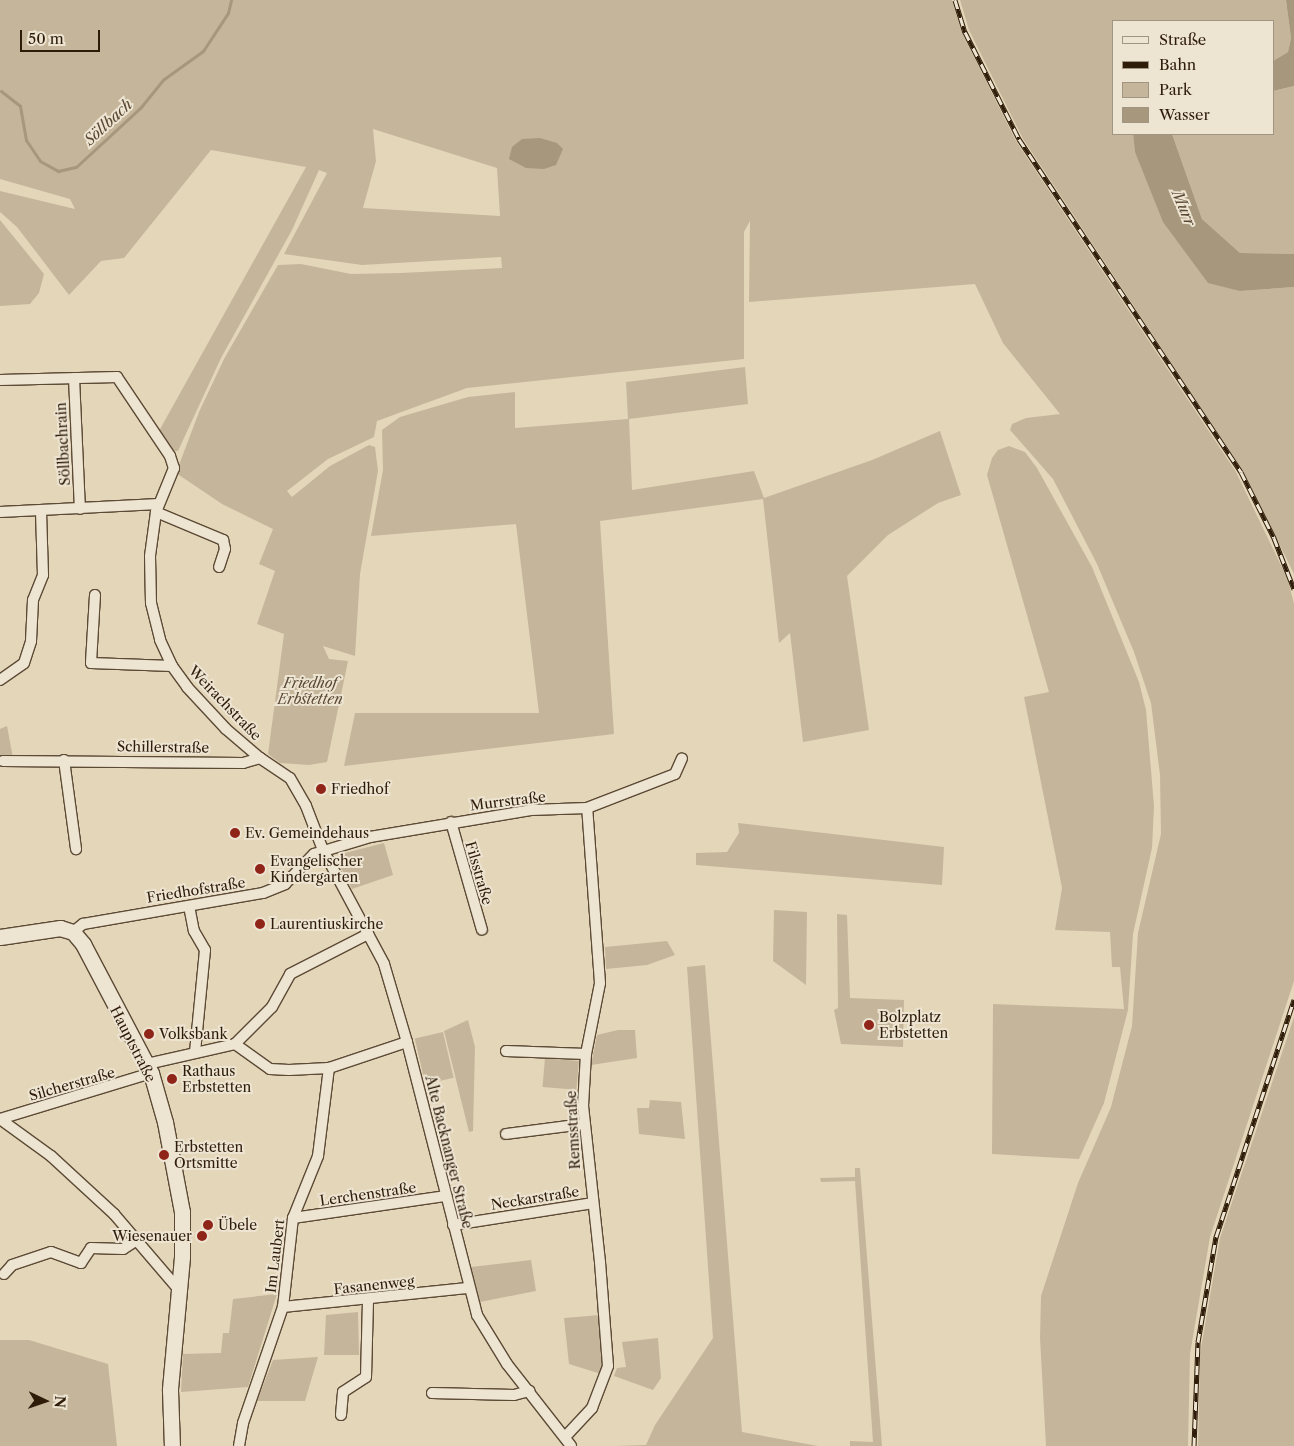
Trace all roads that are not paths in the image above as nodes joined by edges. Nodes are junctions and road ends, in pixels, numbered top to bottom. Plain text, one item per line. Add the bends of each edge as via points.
1 (74, 378) junction
2 (0, 380) edge
3 (157, 508) junction
4 (80, 509) junction
5 (41, 511) junction
6 (0, 512) edge
7 (219, 567) dead end
8 (95, 595) dead end
9 (172, 666) junction
10 (0, 680) edge
11 (260, 758) junction
12 (682, 758) dead end
13 (64, 760) junction
14 (3, 761) dead end
15 (587, 808) junction
16 (451, 822) junction
17 (76, 849) dead end
18 (323, 850) junction
19 (189, 906) junction
20 (482, 930) dead end
21 (72, 932) junction
22 (368, 934) junction
23 (0, 937) edge
24 (407, 1042) junction
25 (235, 1044) junction
26 (506, 1051) dead end
27 (195, 1052) junction
28 (586, 1054) junction
29 (329, 1068) junction
30 (149, 1069) junction
31 (0, 1119) edge
32 (584, 1124) junction
33 (506, 1134) dead end
34 (446, 1196) junction
35 (592, 1203) junction
36 (293, 1218) junction
37 (453, 1225) junction
38 (136, 1240) junction
39 (4, 1274) dead end
40 (467, 1288) junction
41 (180, 1291) junction
42 (368, 1300) junction
43 (283, 1307) junction
44 (529, 1391) junction
45 (432, 1393) dead end
46 (341, 1414) dead end
47 (568, 1442) edge
48 (172, 1446) edge
49 (239, 1446) edge

1 - 2 street
1 - 3 street, Weirachstraße via 118,378 172,462 174,468
1 - 4 street, Söllbachrain
3 - 4 street
3 - 7 street via 223,540 225,549
3 - 9 street, Weirachstraße via 150,556 151,603 160,640
4 - 5 street
5 - 6 street
5 - 10 street via 43,575 33,600 31,641 24,663
8 - 9 street via 90,663
9 - 11 street, Weirachstraße via 226,729
11 - 13 street, Schillerstraße via 243,763
11 - 18 street, Weirachstraße via 290,778 306,806
12 - 15 street, Murrstraße via 675,774
13 - 14 street, Schillerstraße
13 - 17 street
15 - 16 street, Murrstraße via 531,810
15 - 28 street, Remsstraße via 600,982
16 - 18 street, Murrstraße via 370,837
16 - 20 street, Filsstraße
18 - 19 street, Friedhofstraße via 314,854 285,884 264,893
18 - 22 street, Alte Backnanger Straße
19 - 21 street, Friedhofstraße via 83,924
19 - 27 street via 194,931 206,950
21 - 23 street via 60,928
21 - 30 street, Hauptstraße via 84,944
22 - 24 street, Alte Backnanger Straße via 384,964
22 - 25 street via 290,974 272,1007
24 - 29 street
24 - 34 street, Alte Backnanger Straße
25 - 27 street, Silcherstraße
25 - 29 street via 270,1069
26 - 28 street
27 - 30 street, Silcherstraße
28 - 32 street, Remsstraße
29 - 36 street, Im Laubert via 318,1156
30 - 31 street, Silcherstraße
30 - 41 street, Hauptstraße via 171,1148 182,1212
31 - 38 street via 51,1156
32 - 33 street
32 - 35 street, Remsstraße
34 - 36 street, Lerchenstraße
34 - 37 street, Alte Backnanger Straße
35 - 37 street, Neckarstraße
35 - 47 street, Remsstraße via 608,1366 592,1408
36 - 43 street, Im Laubert
37 - 40 street, Alte Backnanger Straße
38 - 39 street via 123,1249 91,1248 81,1263 51,1252 12,1265
38 - 41 street
40 - 42 street, Fasanenweg
40 - 44 street, Alte Backnanger Straße via 487,1334
41 - 48 street, Hauptstraße via 170,1390
42 - 43 street, Fasanenweg
42 - 46 street via 366,1377 343,1392
43 - 49 street, Im Laubert via 256,1381
44 - 45 street via 514,1396
44 - 47 street, Alte Backnanger Straße

